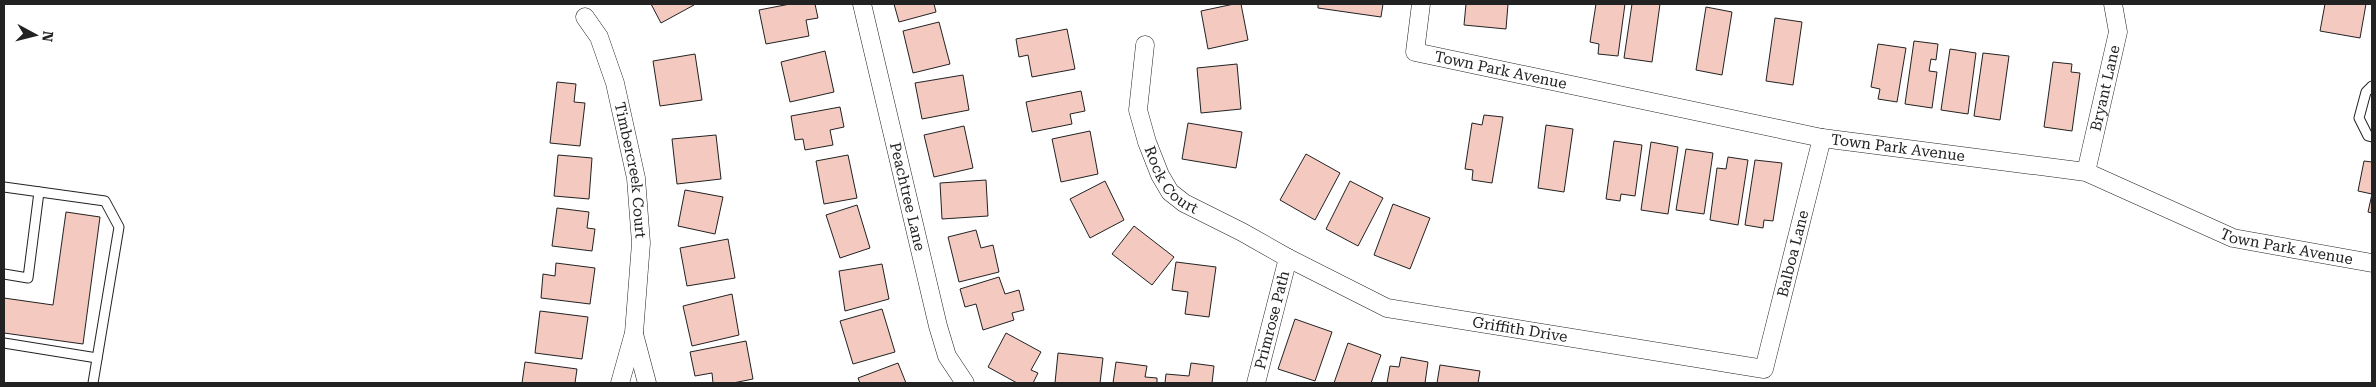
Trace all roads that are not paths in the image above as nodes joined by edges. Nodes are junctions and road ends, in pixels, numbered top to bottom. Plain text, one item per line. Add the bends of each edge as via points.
1 (862, 4) edge
2 (1421, 4) edge
3 (2113, 4) edge
4 (586, 17) dead end
5 (1145, 45) dead end
6 (2372, 86) edge
7 (2372, 137) edge
8 (1822, 138) junction
9 (2086, 172) junction
10 (4, 187) edge
11 (40, 192) junction
12 (1288, 258) junction
13 (2372, 262) edge
14 (4, 274) edge
15 (634, 333) junction
16 (4, 343) edge
17 (97, 358) junction
18 (1764, 369) joint
19 (93, 383) edge
20 (620, 383) edge
21 (647, 383) edge
22 (964, 383) edge
23 (1256, 383) edge

1 - 22 street, Peachtree Lane via 938,326 947,356
2 - 8 street, Town Park Avenue via 1415,52
3 - 9 street, Bryant Lane via 2118,32
4 - 15 street, Timbercreek Court via 599,36 615,83 636,178 641,243
5 - 12 street, Rock Court via 1138,110 1147,142 1170,192 1184,204
6 - 7 lane via 2366,92 2359,118 2368,136
8 - 9 street, Town Park Avenue
8 - 18 street, Balboa Lane
9 - 13 street, Town Park Avenue via 2233,238
10 - 11 lane
11 - 14 lane via 28,278
11 - 17 lane via 105,201 119,227
12 - 18 street, Griffith Drive via 1387,308
12 - 23 street, Primrose Path
15 - 20 street, Timbercreek Court
15 - 21 street, Timbercreek Court
16 - 17 lane
17 - 19 lane

